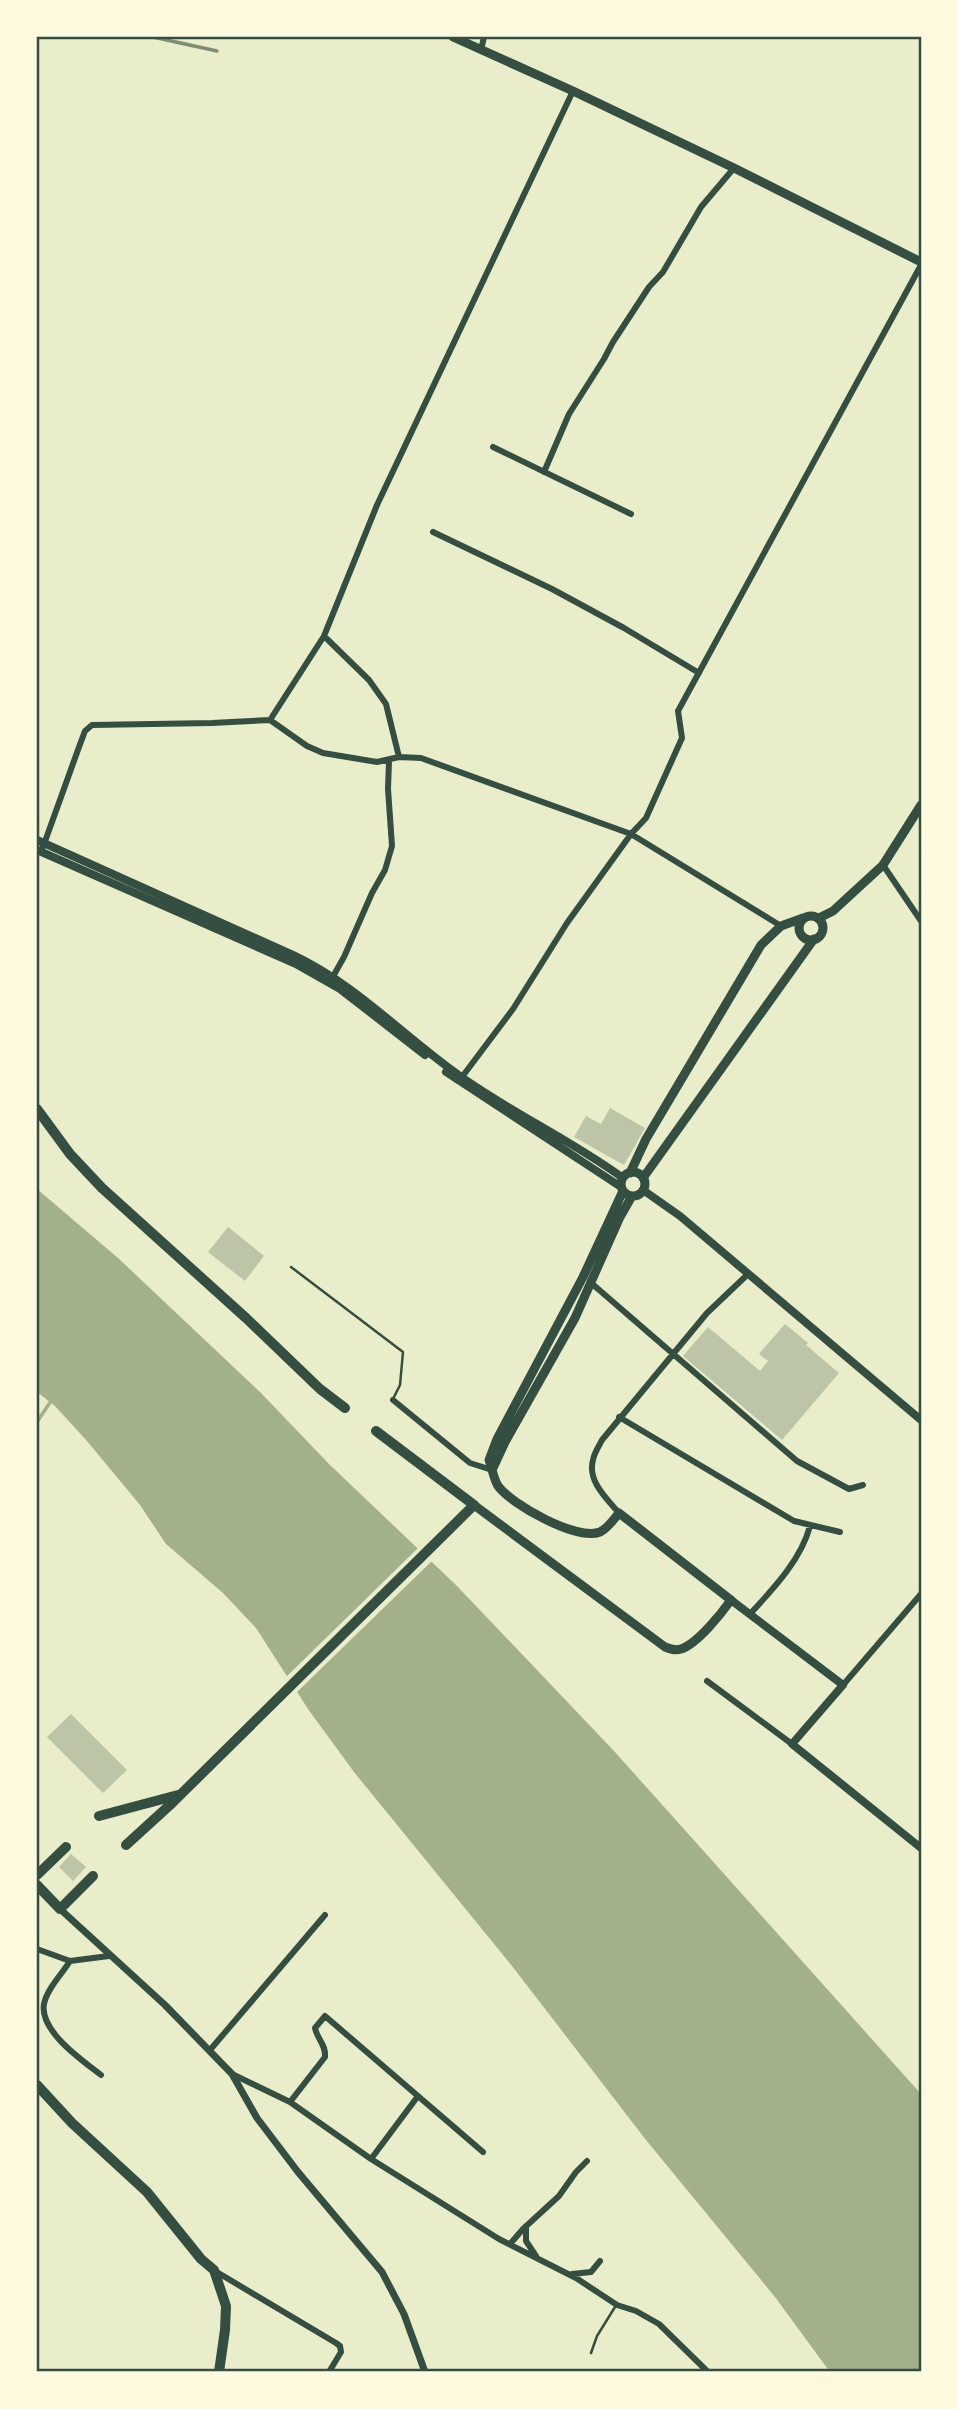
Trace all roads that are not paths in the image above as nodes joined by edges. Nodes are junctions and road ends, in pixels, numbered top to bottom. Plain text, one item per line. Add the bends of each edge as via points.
1 (453, 37) edge
2 (484, 37) edge
3 (481, 50) junction
4 (573, 91) junction
5 (734, 168) junction
6 (921, 264) edge
7 (493, 447) dead end
8 (544, 472) junction
9 (631, 514) dead end
10 (433, 532) dead end
11 (324, 636) junction
12 (699, 673) junction
13 (270, 720) junction
14 (399, 757) junction
15 (389, 761) junction
16 (921, 805) edge
17 (631, 834) junction
18 (39, 846) edge
19 (883, 865) junction
20 (819, 918) junction
21 (803, 919) junction
22 (921, 921) edge
23 (781, 926) junction
24 (814, 939) junction
25 (331, 979) junction
26 (462, 1077) junction
27 (37, 1110) edge
28 (643, 1178) junction
29 (624, 1182) junction
30 (643, 1190) junction
31 (632, 1196) junction
32 (291, 1267) dead end
33 (747, 1275) junction
34 (586, 1280) junction
35 (673, 1355) junction
36 (393, 1400) joint
37 (345, 1408) dead end
38 (619, 1417) junction
39 (921, 1419) edge
40 (376, 1431) dead end
41 (492, 1470) junction
42 (863, 1485) dead end
43 (474, 1504) junction
44 (619, 1513) junction
45 (810, 1526) junction
46 (840, 1532) dead end
47 (921, 1594) edge
48 (731, 1600) junction
49 (750, 1615) junction
50 (707, 1681) dead end
51 (843, 1685) junction
52 (792, 1744) junction
53 (179, 1795) junction
54 (99, 1816) dead end
55 (126, 1845) dead end
56 (66, 1847) dead end
57 (921, 1847) edge
58 (37, 1875) edge
59 (93, 1877) dead end
60 (37, 1885) edge
61 (60, 1909) junction
62 (326, 1915) dead end
63 (37, 1949) edge
64 (109, 1956) junction
65 (70, 1961) junction
66 (40, 2008) edge
67 (210, 2050) junction
68 (232, 2074) junction
69 (101, 2075) dead end
70 (37, 2085) edge
71 (418, 2096) junction
72 (290, 2102) junction
73 (483, 2151) dead end
74 (371, 2159) junction
75 (587, 2161) dead end
76 (526, 2226) junction
77 (510, 2244) junction
78 (541, 2260) junction
79 (600, 2261) dead end
80 (214, 2270) junction
81 (563, 2272) junction
82 (617, 2305) junction
83 (591, 2353) dead end
84 (219, 2372) edge
85 (328, 2372) edge
86 (425, 2372) edge
87 (708, 2372) edge

1 - 3 main road
2 - 3 street
3 - 4 main road
4 - 5 main road
4 - 11 street via 377,505
5 - 6 main road
5 - 8 street via 701,207 663,271 612,342 569,414
6 - 12 street
7 - 8 street
8 - 9 street
10 - 12 street via 552,589
11 - 13 street
11 - 14 street via 369,680 386,704
12 - 17 street via 678,711 682,738 646,818
13 - 15 street via 323,753
13 - 18 street via 92,725 85,731
14 - 15 street
14 - 17 street via 422,758
15 - 25 street via 392,846 385,870
16 - 19 main road
17 - 23 street
17 - 26 street
18 - 25 main road via 293,955
19 - 20 main road via 833,911
19 - 22 street
20 - 21 main road
20 - 24 main road via 822,932
21 - 23 main road
21 - 24 main road via 800,933
23 - 29 main road via 761,945
24 - 28 main road
25 - 26 main road
25 - 29 main road via 458,1082
26 - 29 main road
27 - 37 highway via 102,1188
28 - 29 main road via 638,1173
28 - 30 main road
29 - 31 main road
29 - 34 main road
30 - 31 main road
30 - 33 main road
31 - 34 main road
32 - 36 lane via 403,1352 400,1385
33 - 35 street via 707,1313
33 - 39 main road
34 - 35 street
34 - 41 main road via 497,1439 489,1460
35 - 38 street
35 - 42 street via 797,1461 849,1489
36 - 41 street via 470,1463
38 - 44 street via 592,1462 601,1493
38 - 45 street via 794,1521
40 - 43 highway
41 - 44 main road via 498,1486 569,1531 589,1535 602,1531
43 - 48 main road via 665,1647 674,1650 691,1644
43 - 53 highway
44 - 48 main road
45 - 46 street
45 - 49 street via 777,1585
47 - 51 street
48 - 49 main road
49 - 51 main road
50 - 52 street
51 - 52 main road
52 - 57 main road
53 - 54 highway
53 - 55 highway
56 - 58 highway
59 - 61 highway
60 - 61 highway
61 - 64 street
62 - 67 street
63 - 65 street
64 - 65 street
64 - 67 street
65 - 66 street
66 - 69 street via 60,2041
67 - 68 street
68 - 72 street
68 - 86 street via 285,2155 382,2272 404,2314
70 - 80 highway via 147,2192
71 - 72 street via 325,2016 315,2028 326,2057
71 - 73 street
71 - 74 street
72 - 74 street
74 - 77 street
75 - 76 street via 559,2196
76 - 77 street
76 - 78 street via 526,2241
77 - 78 street
78 - 81 street
79 - 81 street via 591,2272
80 - 84 highway via 226,2306
80 - 85 street via 340,2346 339,2358
81 - 82 street
82 - 83 lane
82 - 87 street via 659,2324

